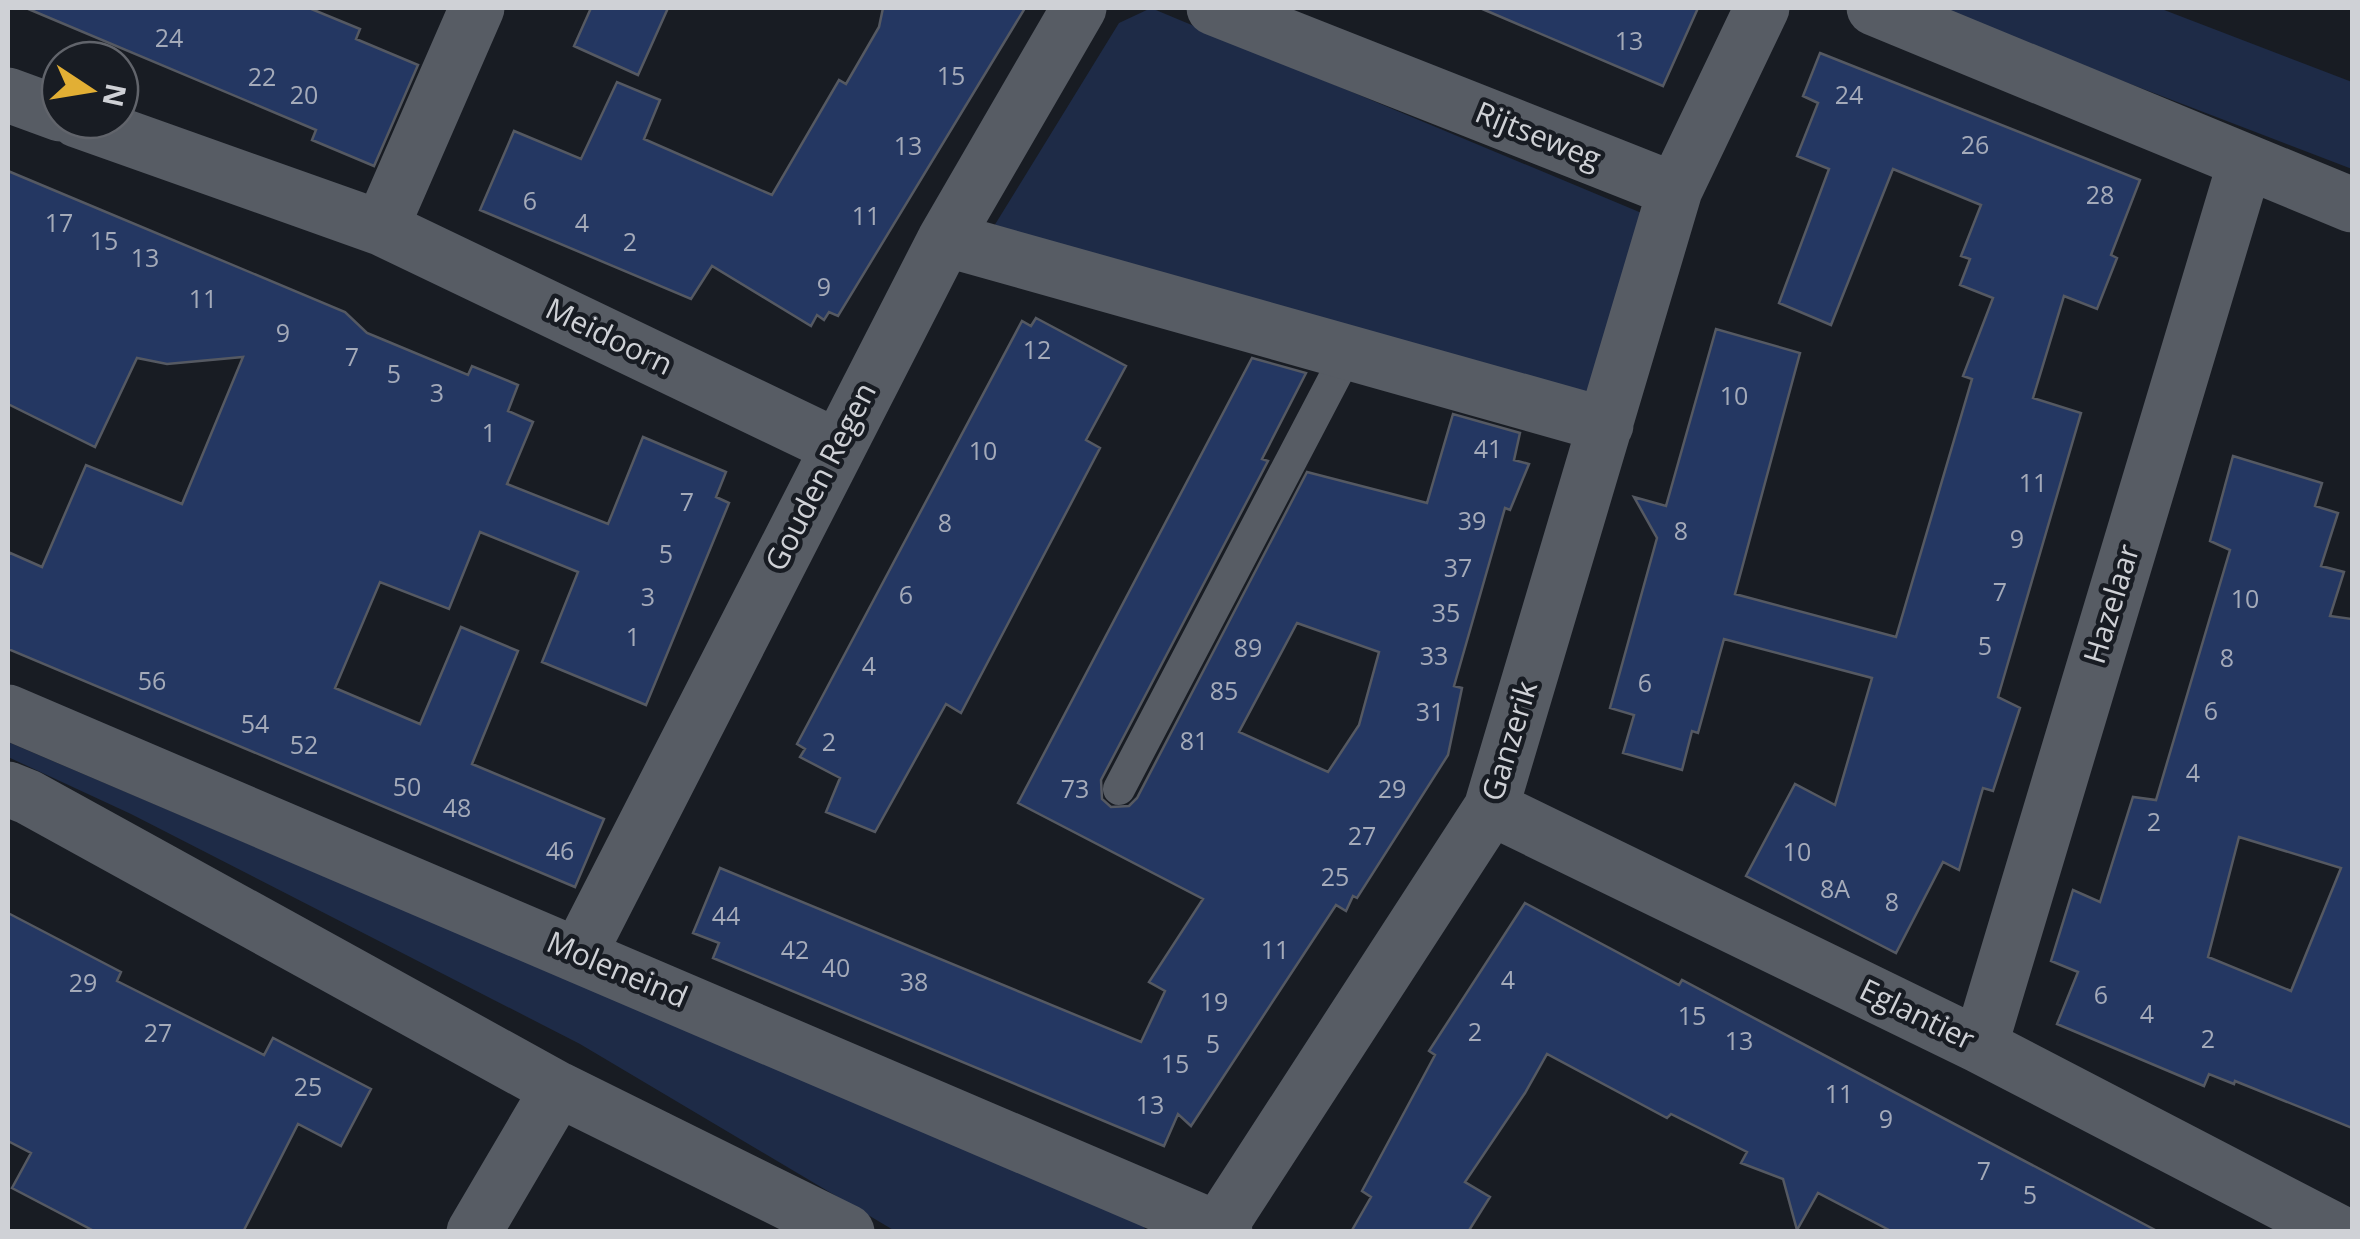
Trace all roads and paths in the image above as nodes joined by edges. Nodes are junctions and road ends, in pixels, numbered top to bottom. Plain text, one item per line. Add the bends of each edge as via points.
1 (477, 8) edge
2 (1080, 8) edge
3 (1214, 8) edge
4 (1762, 8) edge
5 (1874, 8) edge
6 (8, 95) edge
7 (40, 107) edge
8 (133, 140) edge
9 (2245, 162) junction
10 (1674, 190) junction
11 (2352, 205) edge
12 (382, 228) junction
13 (945, 238) junction
14 (1348, 352) junction
15 (1606, 425) junction
16 (836, 446) junction
17 (8, 712) edge
18 (1119, 789) dead end
19 (8, 790) edge
20 (1491, 808) junction
21 (579, 954) junction
22 (1980, 1046) junction
23 (558, 1088) junction
24 (1219, 1230) edge
25 (474, 1232) edge
26 (847, 1232) edge
27 (2338, 1232) edge

1 - 12 street
2 - 13 street, Gouden Regen
3 - 10 street, Rijtseweg
4 - 10 street
5 - 9 street
6 - 7 street
8 - 12 street, Meidoorn
9 - 11 street
9 - 22 street, Hazelaar
10 - 15 street, Ganzerik
12 - 16 street, Meidoorn
13 - 14 street
13 - 16 street, Gouden Regen
14 - 15 street
14 - 18 lane
15 - 20 street, Ganzerik
16 - 21 street, Gouden Regen
17 - 21 street, Moleneind
19 - 23 street
20 - 22 street, Eglantier
20 - 24 street, Ganzerik
21 - 24 street, Moleneind
22 - 27 street, Eglantier
23 - 25 street
23 - 26 street

